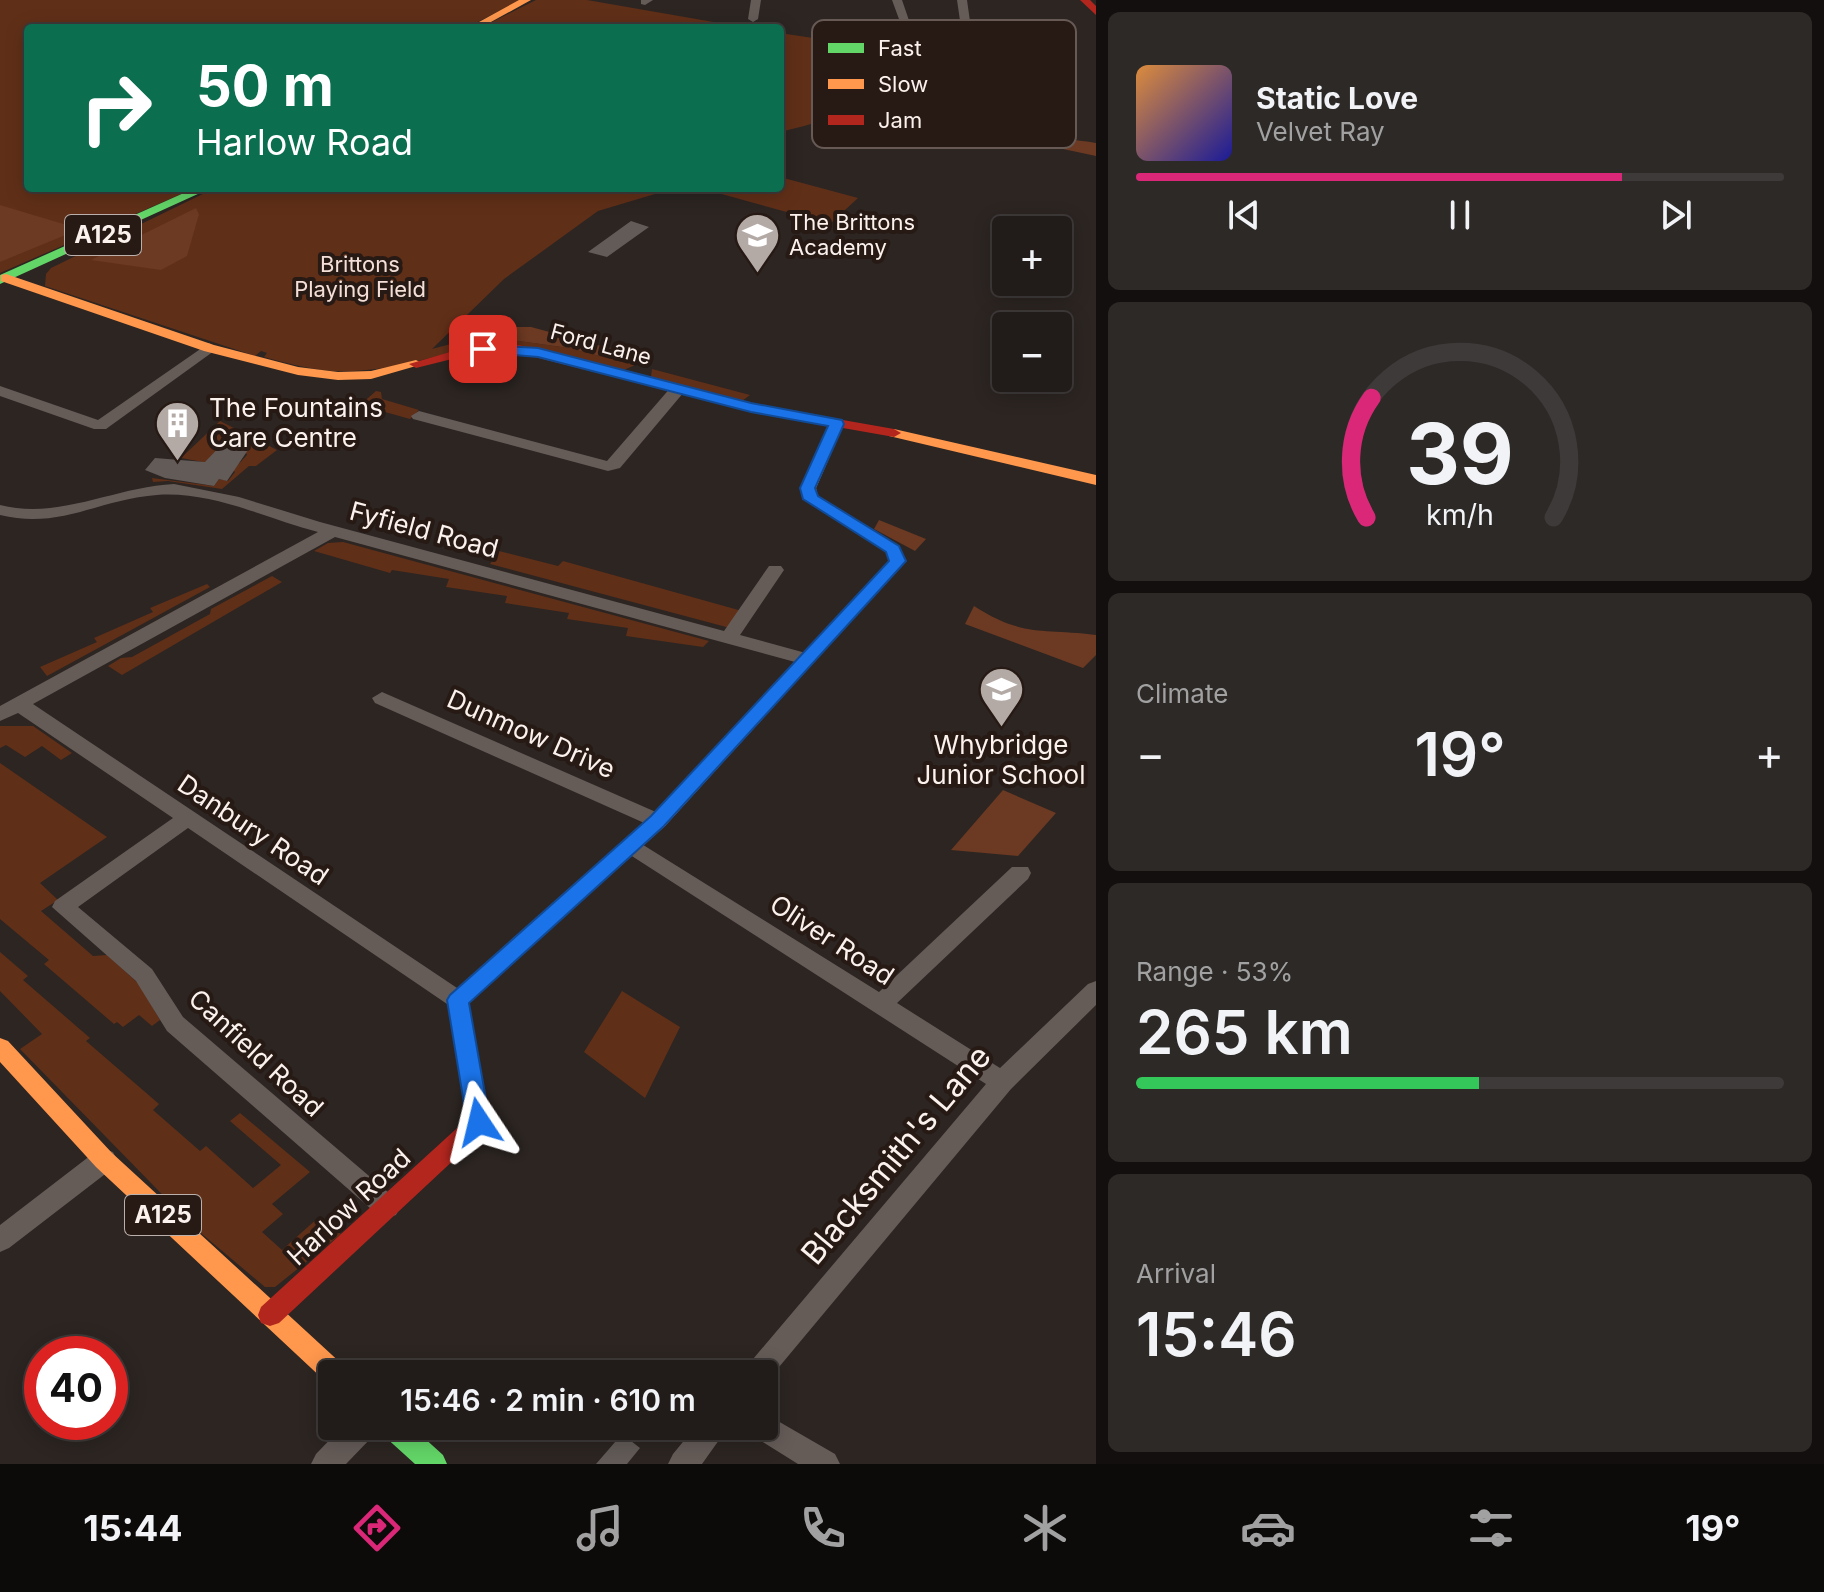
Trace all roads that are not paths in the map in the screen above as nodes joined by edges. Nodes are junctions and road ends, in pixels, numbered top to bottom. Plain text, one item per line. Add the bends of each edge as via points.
1 (526, 0) edge
2 (756, 0) edge
3 (897, 0) edge
4 (962, 0) edge
5 (1085, 0) edge
6 (1096, 12) edge
7 (753, 19) dead end
8 (905, 20) edge
9 (965, 20) edge
10 (481, 24) edge
11 (196, 192) edge
12 (3, 279) edge
13 (209, 348) junction
14 (678, 389) junction
15 (0, 391) edge
16 (419, 416) dead end
17 (837, 424) junction
18 (1096, 480) edge
19 (3, 513) edge
20 (333, 531) junction
21 (775, 570) dead end
22 (729, 638) junction
23 (806, 659) junction
24 (382, 698) dead end
25 (10, 709) edge
26 (186, 819) junction
27 (658, 821) junction
28 (632, 846) junction
29 (1020, 873) dead end
30 (1096, 990) edge
31 (458, 1000) junction
32 (881, 1004) junction
33 (0, 1047) edge
34 (1002, 1082) junction
35 (104, 1160) junction
36 (387, 1207) junction
37 (0, 1240) edge
38 (270, 1315) junction
39 (320, 1360) edge
40 (770, 1360) edge
41 (778, 1435) edge
42 (349, 1440) edge
43 (407, 1440) edge
44 (703, 1440) edge
45 (326, 1464) edge
46 (434, 1464) edge
47 (683, 1464) edge
48 (825, 1464) edge

1 - 10 street
2 - 7 street
3 - 8 street
4 - 9 street
5 - 6 street
11 - 12 street, A125
12 - 13 street, Ford Lane
13 - 14 street, Ford Lane via 338,376 397,371 483,349 519,349
13 - 15 street via 100,426
14 - 16 street via 608,466
14 - 17 street, Ford Lane
17 - 18 street, Ford Lane via 949,443
17 - 23 street via 808,488 811,499 893,549 898,561
19 - 20 street via 53,514 171,489
20 - 22 street, Fyfield Road
20 - 25 street, Fyfield Road
21 - 22 street
22 - 23 street, Fyfield Road
23 - 27 street
24 - 27 street, Dunmow Drive
25 - 26 street, Danbury Road
26 - 31 street, Danbury Road
26 - 36 street, Canfield Road via 63,907 144,975 175,1024
27 - 28 street
28 - 31 street
28 - 32 street, Oliver Road
29 - 32 street
30 - 34 street, Blacksmith's Lane
31 - 36 street, Harlow Road via 479,1122
32 - 34 street, Oliver Road
33 - 35 street, A125
34 - 40 street, Blacksmith's Lane
35 - 37 street
35 - 38 street, A125
36 - 38 street, Harlow Road
38 - 39 street, A125
41 - 48 street
42 - 45 street
43 - 46 street
44 - 47 street

